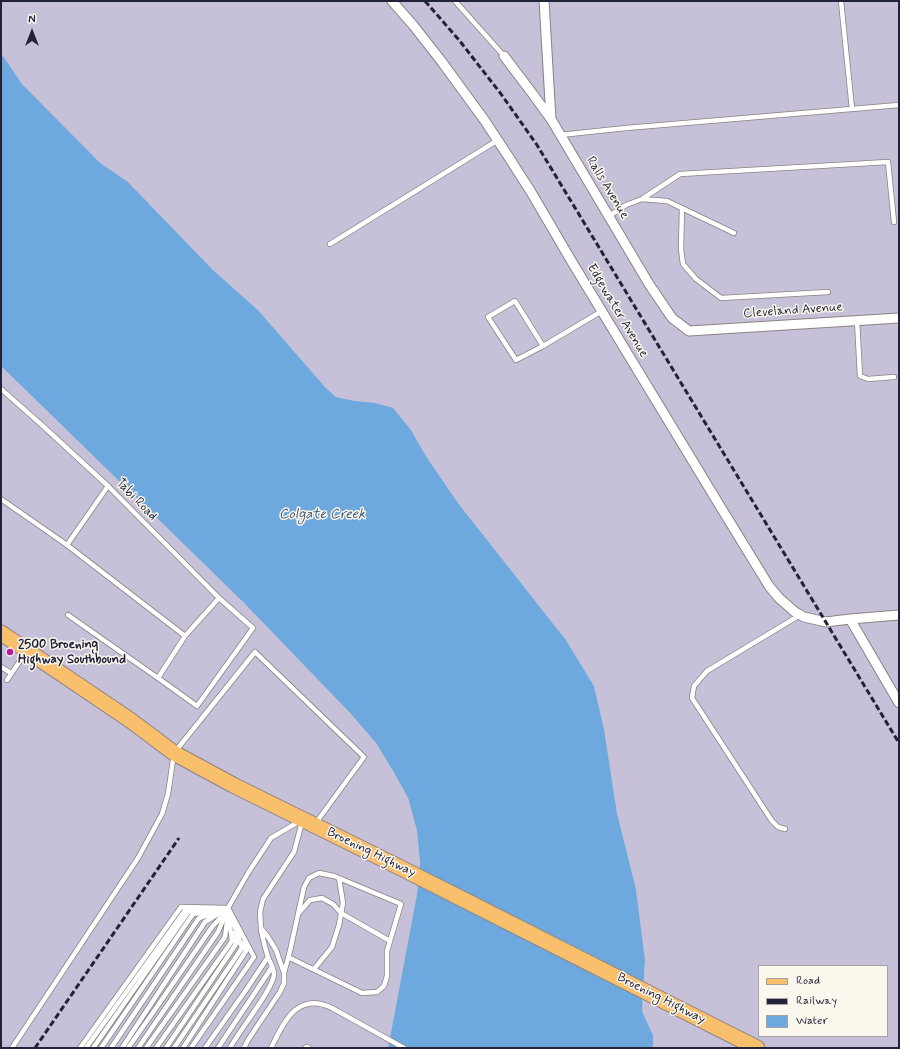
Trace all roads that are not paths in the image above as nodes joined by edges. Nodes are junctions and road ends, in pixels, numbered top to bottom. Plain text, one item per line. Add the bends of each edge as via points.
1 (392, 1) edge
2 (455, 1) edge
3 (544, 1) edge
4 (841, 1) edge
5 (504, 56) joint
6 (899, 105) edge
7 (852, 109) junction
8 (551, 119) junction
9 (560, 135) junction
10 (498, 140) junction
11 (642, 199) junction
12 (682, 208) junction
13 (609, 216) junction
14 (894, 222) dead end
15 (734, 233) dead end
16 (330, 244) dead end
17 (828, 292) dead end
18 (602, 311) junction
19 (899, 318) edge
20 (857, 320) junction
21 (689, 331) joint
22 (543, 346) junction
23 (894, 377) dead end
24 (1, 389) edge
25 (108, 486) junction
26 (1, 499) edge
27 (67, 544) junction
28 (219, 598) junction
29 (68, 615) dead end
30 (800, 615) junction
31 (899, 615) edge
32 (850, 619) junction
33 (1, 633) edge
34 (185, 636) junction
35 (27, 650) junction
36 (1, 667) edge
37 (11, 674) junction
38 (158, 678) junction
39 (6, 680) dead end
40 (899, 703) edge
41 (174, 753) junction
42 (309, 822) junction
43 (785, 828) dead end
44 (339, 878) junction
45 (228, 908) junction
46 (341, 913) junction
47 (298, 914) junction
48 (261, 928) junction
49 (390, 941) junction
50 (268, 957) junction
51 (288, 957) junction
52 (272, 967) junction
53 (314, 969) junction
54 (284, 973) junction
55 (12, 1048) edge
56 (80, 1048) edge
57 (86, 1048) edge
58 (93, 1048) edge
59 (101, 1048) edge
60 (111, 1048) edge
61 (122, 1048) edge
62 (128, 1048) edge
63 (138, 1048) edge
64 (146, 1048) edge
65 (156, 1048) edge
66 (166, 1048) edge
67 (174, 1048) edge
68 (183, 1048) edge
69 (191, 1048) edge
70 (205, 1048) edge
71 (218, 1048) edge
72 (230, 1048) edge
73 (244, 1048) edge
74 (271, 1048) edge
75 (305, 1048) edge
76 (309, 1048) edge
77 (404, 1048) edge
78 (757, 1048) edge

1 - 10 street, Edgewater Avenue via 442,62
2 - 5 lane
3 - 8 street
4 - 7 lane
5 - 8 street, Ralls Avenue
6 - 7 lane
7 - 9 lane
8 - 9 street, Ralls Avenue
9 - 13 street, Ralls Avenue
10 - 16 lane
10 - 18 street, Edgewater Avenue
11 - 12 lane via 668,201
11 - 13 lane
11 - 14 lane via 680,174 888,162
12 - 15 lane
12 - 17 lane via 682,264 696,279 721,298
13 - 21 street, Ralls Avenue via 672,318
18 - 22 lane
18 - 30 street, Edgewater Avenue via 769,586 786,605
19 - 20 street, Cleveland Avenue
20 - 21 street, Cleveland Avenue
20 - 23 lane via 860,376 868,379
22 - 22 lane via 516,360 488,317 515,301
24 - 25 lane, Tabi Road
25 - 27 lane
25 - 28 lane, Tabi Road
26 - 27 lane
27 - 34 lane
28 - 34 lane
28 - 38 lane, Tabi Road via 253,628 197,706
29 - 38 lane
30 - 32 street, Edgewater Avenue via 826,622
30 - 43 lane via 707,671 694,686 692,698 772,821 778,827
31 - 32 street
32 - 40 street
33 - 35 main road, Broening Highway
34 - 38 lane
35 - 37 lane
35 - 41 main road, Broening Highway
36 - 37 lane
37 - 39 lane
41 - 42 main road, Broening Highway
41 - 42 lane via 255,652 364,756
41 - 55 lane via 168,794 162,814 138,858
42 - 45 lane via 271,838
42 - 48 lane via 294,852 263,899 260,912
42 - 78 main road, Broening Highway
44 - 46 lane via 343,903
44 - 47 lane via 319,873 309,878 304,887
44 - 49 lane via 401,904
45 - 56 lane via 181,907
45 - 57 lane via 186,909
45 - 58 lane via 189,911
45 - 59 lane via 193,914
45 - 60 lane via 199,918
45 - 61 lane via 205,922
45 - 62 lane
45 - 63 lane via 218,932
45 - 64 lane via 226,937
45 - 65 lane via 232,941
45 - 66 lane via 236,944
45 - 67 lane via 242,948
45 - 68 lane via 246,951
45 - 69 lane via 254,957
46 - 47 lane via 333,904 322,898 310,900
46 - 49 lane
46 - 53 lane via 332,947
47 - 51 lane
48 - 50 lane
48 - 54 lane via 276,950
49 - 53 lane via 388,976 384,986 377,992 362,993
50 - 52 lane
50 - 70 lane
51 - 53 lane
51 - 54 lane
52 - 71 lane
52 - 72 lane via 274,974 267,992
54 - 73 lane via 284,983 280,992
74 - 77 lane via 293,1012 305,1004 318,1003
75 - 76 lane

